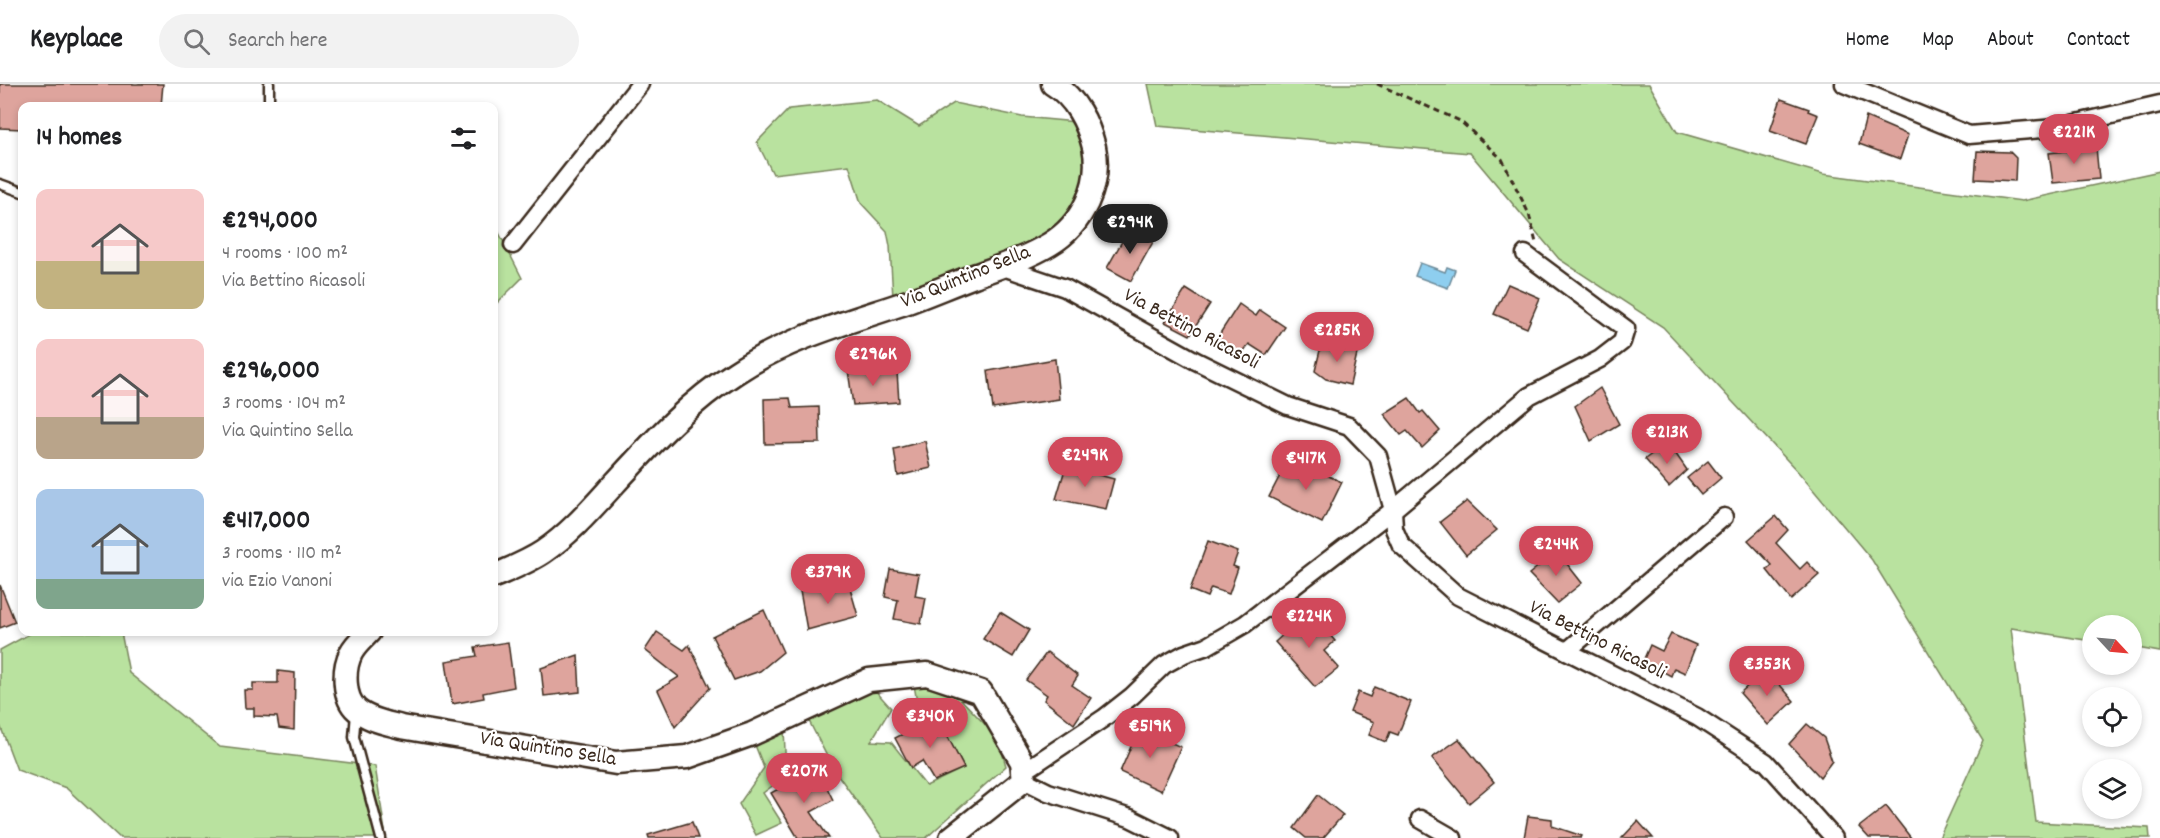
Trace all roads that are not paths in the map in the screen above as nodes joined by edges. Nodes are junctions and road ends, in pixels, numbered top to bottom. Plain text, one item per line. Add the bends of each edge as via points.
1 (269, 84) edge
2 (640, 84) edge
3 (1053, 84) edge
4 (1844, 84) edge
5 (269, 102) edge
6 (2160, 104) edge
7 (0, 184) edge
8 (18, 191) edge
9 (513, 245) dead end
10 (1525, 254) dead end
11 (1000, 266) junction
12 (1393, 510) junction
13 (1724, 517) dead end
14 (498, 574) edge
15 (365, 636) edge
16 (1567, 651) junction
17 (357, 710) junction
18 (1024, 776) junction
19 (1420, 819) dead end
20 (381, 838) edge
21 (951, 838) edge
22 (1170, 838) edge
23 (1453, 838) edge
24 (1834, 838) edge

1 - 5 lane
2 - 9 street
3 - 11 street, Via Quintino Sella via 1075,105 1092,139 1096,157 1089,199 1070,228 1050,244
4 - 6 street via 1969,135 2055,128
7 - 8 lane
10 - 12 street via 1626,329 1622,342 1600,359 1529,396
11 - 12 street, Via Bettino Ricasoli via 1065,288 1196,361 1278,401 1349,426 1378,456
11 - 14 street, Via Quintino Sella via 825,329 773,350 736,371 674,420 557,542
12 - 16 street, Via Bettino Ricasoli via 1394,529 1401,544 1458,596
12 - 18 street via 1245,624 1164,665 1132,696
13 - 16 street
15 - 17 street via 351,652 347,665 347,695
16 - 24 street, Via Bettino Ricasoli via 1697,717 1766,762
17 - 18 street, Via Quintino Sella via 401,727 616,763 687,757 752,734 869,680 927,674 981,692 1022,762
17 - 20 lane via 354,737
18 - 21 street
18 - 22 street via 1048,792 1130,818
19 - 23 street

